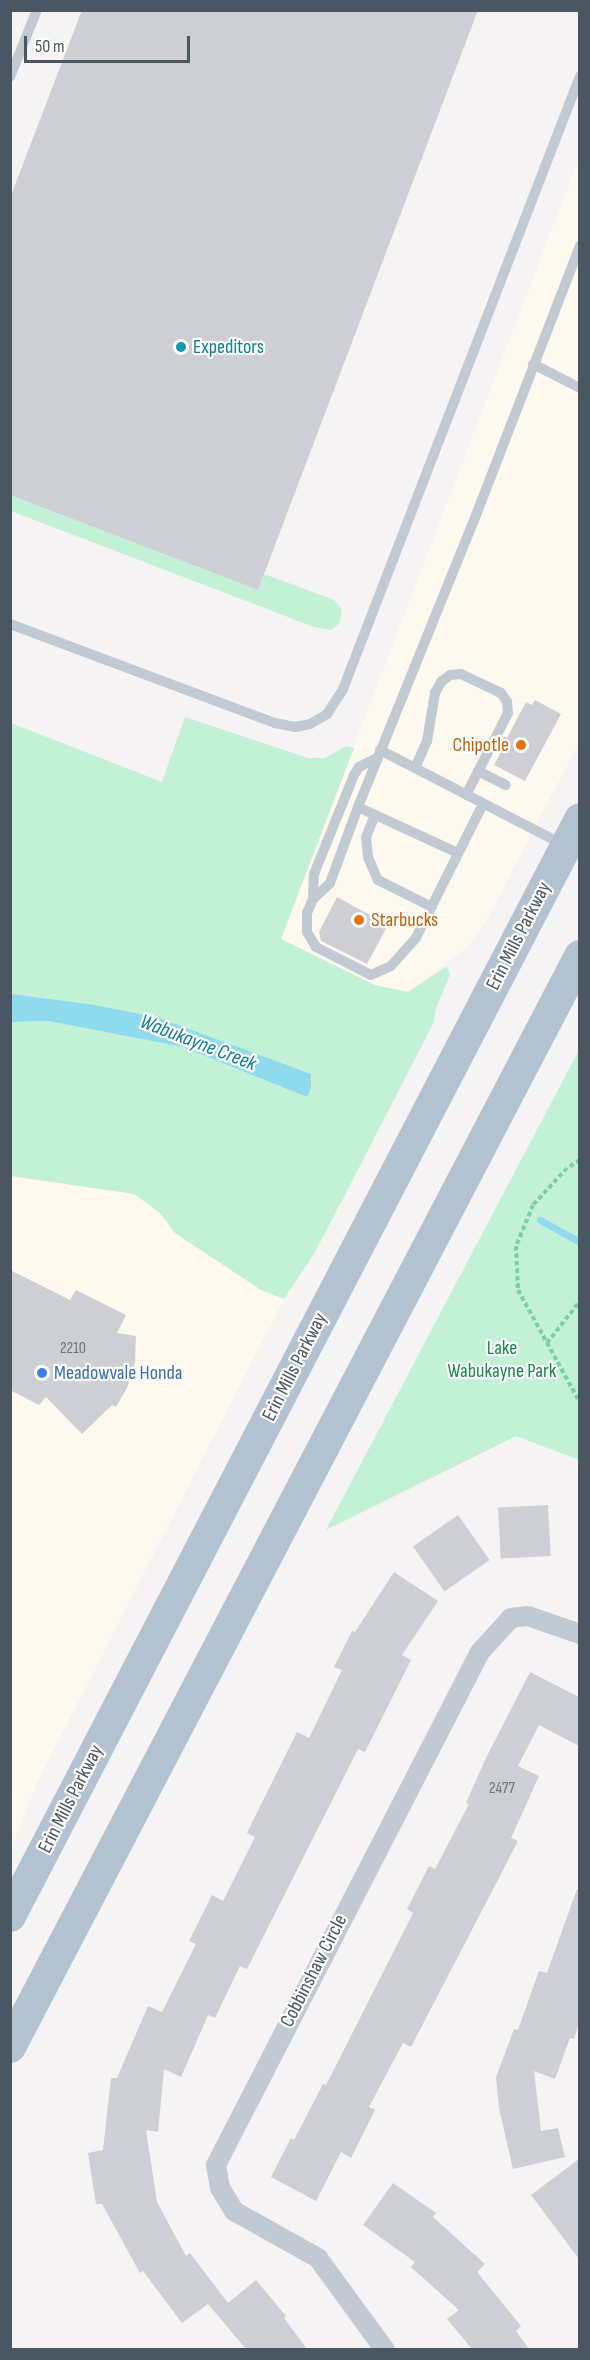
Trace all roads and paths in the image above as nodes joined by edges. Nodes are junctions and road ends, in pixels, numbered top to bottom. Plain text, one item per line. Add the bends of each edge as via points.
1 (37, 10) edge
2 (10, 76) edge
3 (579, 76) edge
4 (579, 246) edge
5 (534, 364) junction
6 (579, 388) edge
7 (10, 624) edge
8 (379, 754) junction
9 (415, 768) junction
10 (478, 771) junction
11 (506, 785) dead end
12 (466, 795) junction
13 (483, 804) junction
14 (358, 807) junction
15 (375, 815) junction
16 (579, 819) edge
17 (566, 846) junction
18 (458, 853) junction
19 (313, 899) junction
20 (432, 907) junction
21 (579, 956) edge
22 (579, 1160) edge
23 (579, 1301) edge
24 (547, 1343) junction
25 (579, 1403) edge
26 (579, 1634) edge
27 (10, 1916) edge
28 (10, 2047) edge
29 (385, 2349) edge

1 - 2 lane
3 - 7 lane via 343,689 327,714 295,727 275,723
4 - 5 lane
5 - 6 lane
5 - 8 lane
8 - 9 lane
8 - 14 lane
8 - 19 lane via 354,775 314,874
9 - 10 lane via 427,741 435,693 450,675 461,674 501,693 507,702 508,713
9 - 12 lane
10 - 11 lane
10 - 12 lane
12 - 13 lane
13 - 17 lane
13 - 18 lane
14 - 15 lane
14 - 19 lane via 330,883
15 - 18 lane
15 - 20 lane via 366,837 368,857 378,880
16 - 17 main road, Erin Mills Parkway
17 - 27 main road, Erin Mills Parkway
18 - 20 lane
19 - 20 lane via 307,914 307,932 316,947 371,975 391,966 404,952
21 - 28 main road
22 - 24 path via 533,1205 516,1246 518,1290
23 - 24 path
24 - 25 path
26 - 29 street, Cobbinshaw Circle via 528,1616 511,1618 480,1652 216,2165 220,2188 234,2211 318,2258

